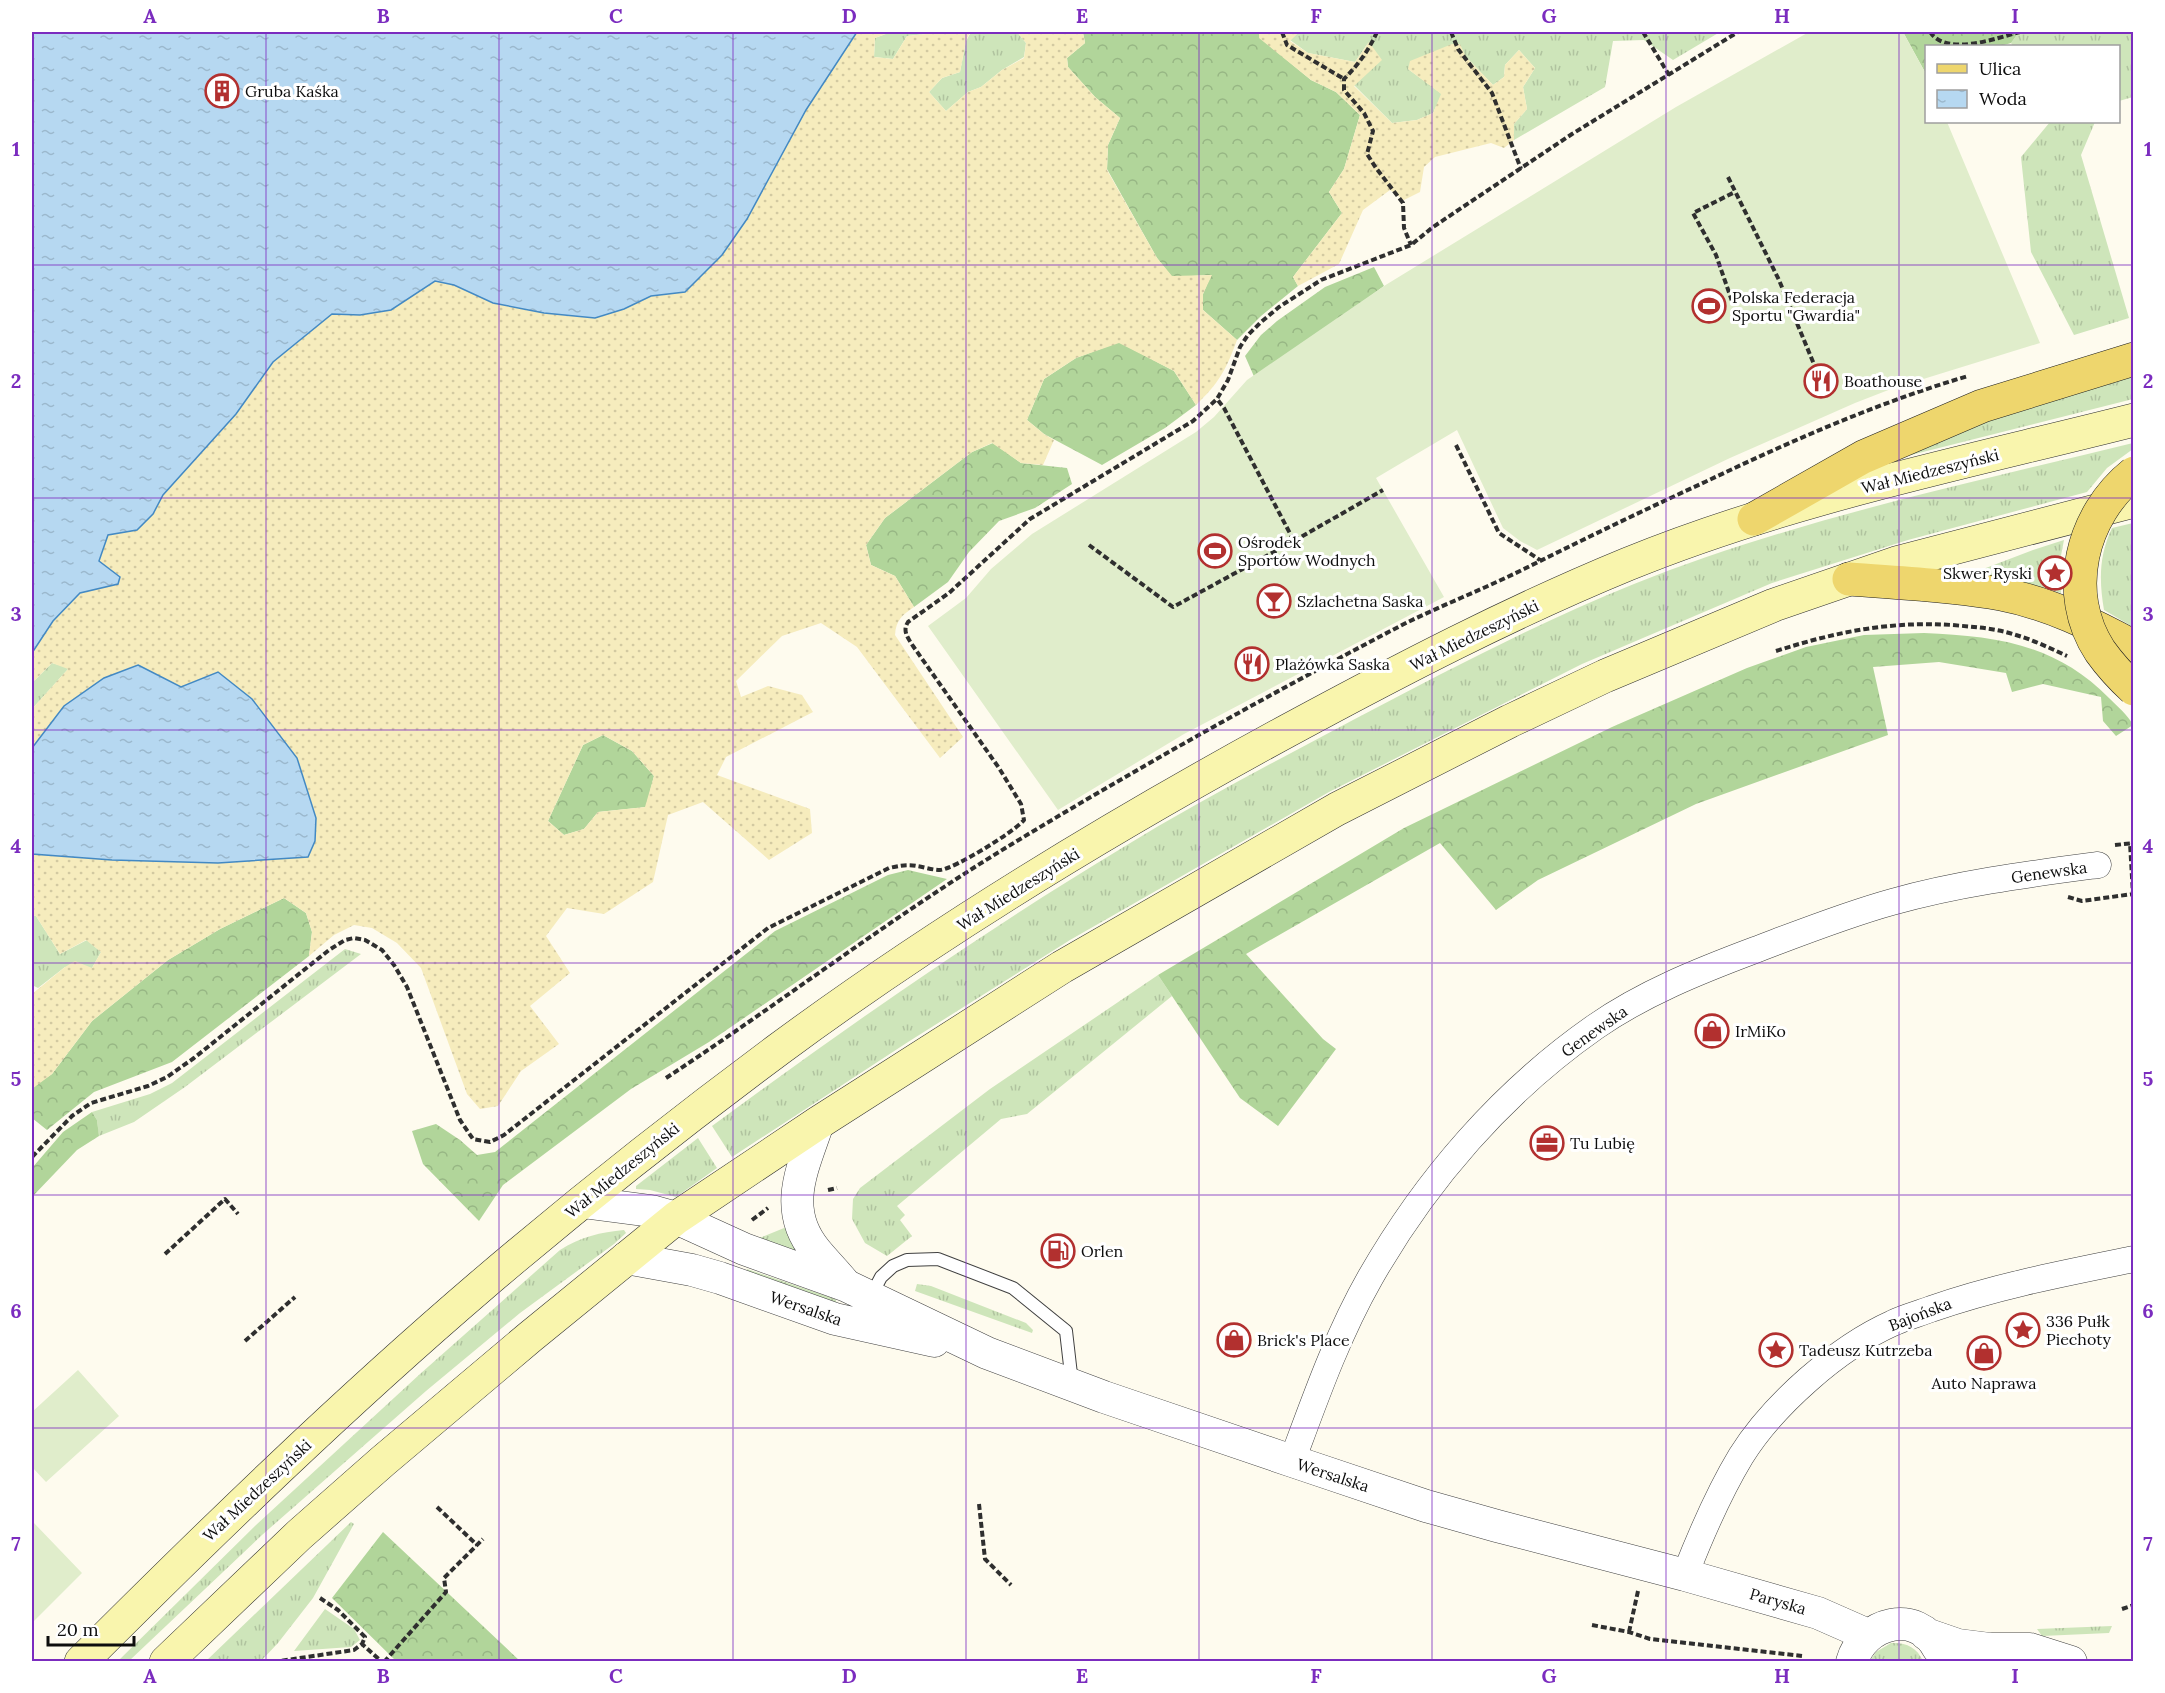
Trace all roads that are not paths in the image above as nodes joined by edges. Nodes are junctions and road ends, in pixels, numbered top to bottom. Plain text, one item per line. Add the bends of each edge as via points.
1 (2133, 359) edge
2 (2133, 420) edge
3 (2133, 473) edge
4 (2133, 501) edge
5 (1754, 519) junction
6 (1848, 579) junction
7 (2133, 647) edge
8 (2133, 689) edge
9 (2103, 856) road end
10 (818, 1122) junction
11 (582, 1202) junction
12 (676, 1218) junction
13 (626, 1258) junction
14 (2133, 1259) edge
15 (867, 1307) junction
16 (1072, 1385) junction
17 (1292, 1461) junction
18 (1685, 1575) junction
19 (1926, 1634) junction
20 (1868, 1635) junction
21 (81, 1662) edge
22 (166, 1662) edge
23 (1852, 1662) edge
24 (1943, 1662) edge
25 (2071, 1662) edge

1 - 5 main road via 1982,406 1863,457
2 - 5 main road, Wał Miedzeszyński
3 - 8 main road, bridge via 2098,513 2085,544 2080,583 2082,604 2095,641
4 - 6 main road
5 - 11 main road, Wał Miedzeszyński via 1631,563 1504,620 1363,690 1178,792 893,969 782,1046
6 - 7 main road via 2001,594 2062,612
6 - 10 main road via 1717,628 1605,676 1337,809 1062,967
9 - 17 street, Genewska via 1896,900 1857,912 1691,974 1596,1027 1507,1100 1464,1144 1406,1220 1369,1280 1335,1350
10 - 12 main road
10 - 15 street via 796,1195 797,1212 814,1250
11 - 12 street, Wersalska
11 - 21 main road, Wał Miedzeszyński via 364,1389 207,1536
12 - 13 main road
12 - 15 street, Wersalska
13 - 15 street, Wersalska via 720,1278 835,1319
13 - 22 main road via 375,1468
14 - 18 street, Bajońska via 1966,1297 1892,1323 1852,1346 1782,1404 1743,1454 1719,1493
15 - 16 street, Wersalska
15 - 16 lane via 881,1277 892,1266 907,1260 938,1259 1013,1288 1066,1331
16 - 17 street, Wersalska
17 - 18 street, Wersalska via 1446,1512
18 - 20 street, Paryska via 1818,1613
19 - 20 street via 1896,1624
19 - 24 street via 1936,1644
19 - 25 street via 1958,1645 2031,1649
20 - 23 street via 1857,1646

